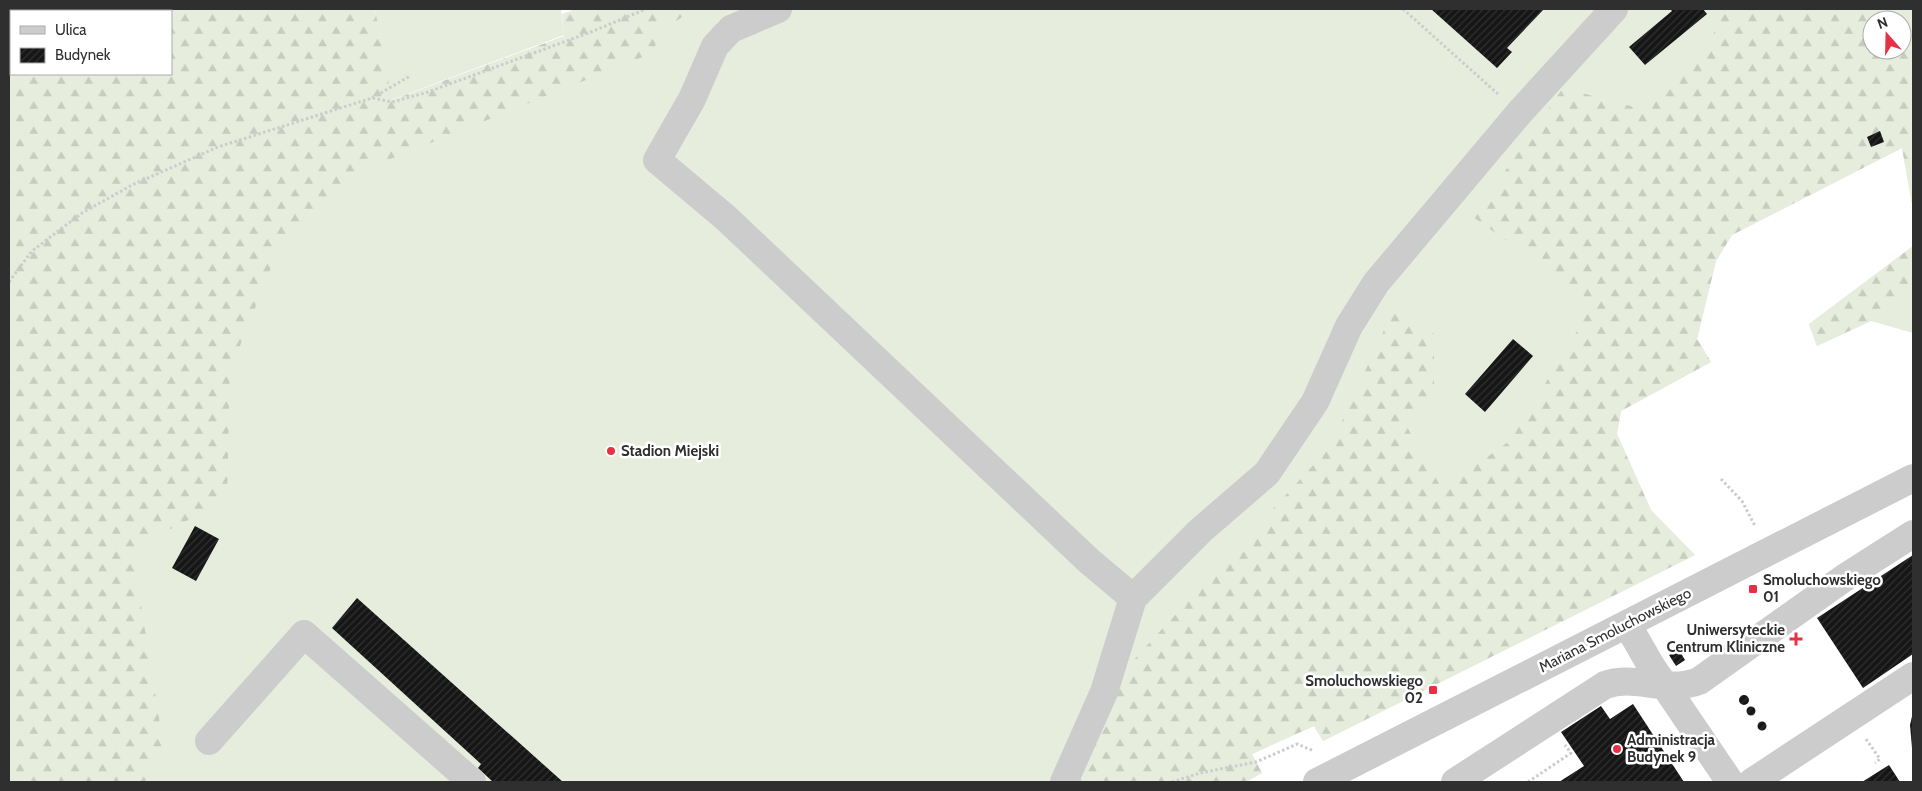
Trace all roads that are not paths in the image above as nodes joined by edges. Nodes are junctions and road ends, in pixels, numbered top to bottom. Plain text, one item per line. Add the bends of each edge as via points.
1 (778, 9) edge
2 (1614, 9) edge
3 (1913, 478) edge
4 (1913, 534) edge
5 (1133, 598) junction
6 (1627, 624) junction
7 (1913, 676) edge
8 (1665, 686) junction
9 (209, 741) dead end
10 (472, 782) edge
11 (1064, 782) edge
12 (1317, 782) edge
13 (1455, 782) edge
14 (1730, 782) edge
15 (1752, 782) edge

1 - 5 street via 731,29 715,46 692,98 657,160 726,218 1082,554
2 - 5 street via 1520,112 1376,283 1349,326 1315,402 1267,473 1200,531
3 - 6 street, Mariana Smoluchowskiego
4 - 8 street via 1847,576 1699,681 1685,686
5 - 11 street via 1104,692
6 - 8 street
6 - 12 street, Mariana Smoluchowskiego
7 - 15 street
8 - 13 street via 1620,682 1605,685
8 - 14 street
9 - 10 street via 304,634

